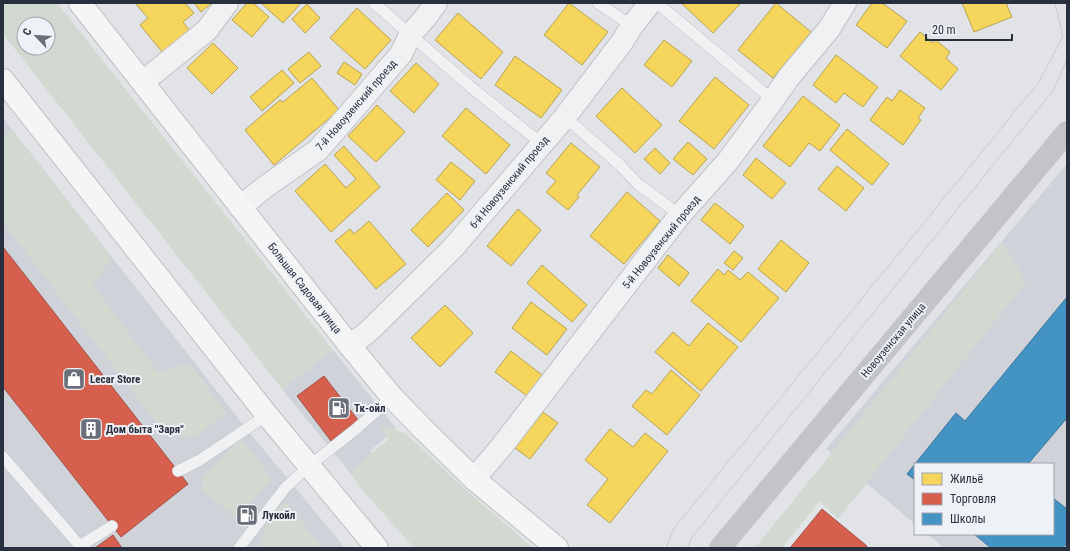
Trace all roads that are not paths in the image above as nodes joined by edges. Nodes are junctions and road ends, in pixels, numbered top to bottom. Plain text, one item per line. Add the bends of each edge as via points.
1 (80, 3) edge
2 (227, 3) edge
3 (374, 3) edge
4 (436, 3) edge
5 (598, 3) edge
6 (650, 3) edge
7 (657, 3) edge
8 (845, 3) edge
9 (632, 26) junction
10 (410, 35) junction
11 (3, 80) edge
12 (142, 82) junction
13 (773, 100) junction
14 (564, 117) junction
15 (1067, 132) edge
16 (542, 144) junction
17 (240, 207) junction
18 (680, 215) junction
19 (350, 346) junction
20 (392, 397) junction
21 (267, 415) junction
22 (3, 457) edge
23 (308, 466) junction
24 (178, 471) dead end
25 (474, 479) junction
26 (112, 526) dead end
27 (79, 547) edge
28 (239, 548) edge
29 (377, 548) edge
30 (557, 548) edge
31 (720, 548) edge

1 - 12 main road, Большая Садовая улица
2 - 12 street via 207,30
3 - 10 lane
4 - 10 street, 7-й Новоузенский проезд
5 - 9 lane
6 - 9 street, 6-й Новоузенский проезд
7 - 13 lane
8 - 13 street, 5-й Новоузенский проезд via 829,29
9 - 14 street, 6-й Новоузенский проезд
10 - 16 lane
10 - 17 street, 7-й Новоузенский проезд via 401,54 318,150
11 - 21 main road
12 - 17 main road, Большая Садовая улица
13 - 18 street, 5-й Новоузенский проезд via 728,160
14 - 16 street, 6-й Новоузенский проезд
14 - 18 lane via 620,165 639,185
15 - 31 main road, Новоузенская улица
16 - 19 street, 6-й Новоузенский проезд via 452,249 370,330
17 - 19 main road, Большая Садовая улица
18 - 25 street, 5-й Новоузенский проезд
19 - 20 main road, Большая Садовая улица
20 - 23 lane
20 - 25 main road, Большая Садовая улица
21 - 23 main road
21 - 24 lane via 200,460
22 - 27 lane
23 - 28 lane via 285,488
23 - 29 main road
25 - 30 main road, Большая Садовая улица
26 - 27 lane

